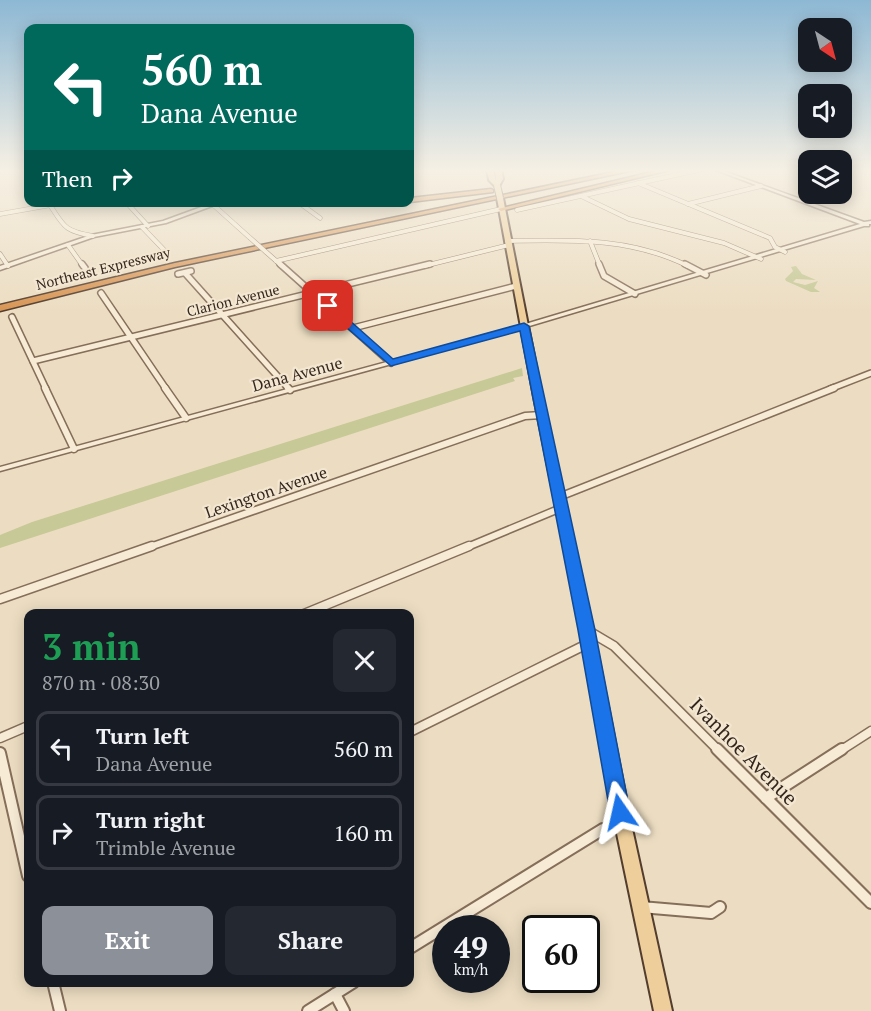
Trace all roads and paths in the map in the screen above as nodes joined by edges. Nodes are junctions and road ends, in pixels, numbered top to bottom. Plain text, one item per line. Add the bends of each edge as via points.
1 (58, 216) edge
2 (137, 216) edge
3 (175, 216) edge
4 (226, 216) edge
5 (317, 216) edge
6 (365, 216) edge
7 (409, 216) edge
8 (470, 216) edge
9 (502, 216) edge
10 (623, 216) edge
11 (717, 216) edge
12 (845, 216) edge
13 (320, 218) dead end
14 (869, 225) edge
15 (145, 226) junction
16 (93, 236) junction
17 (590, 241) junction
18 (508, 243) junction
19 (68, 245) junction
20 (165, 251) dead end
21 (782, 251) junction
22 (0, 254) edge
23 (758, 258) junction
24 (276, 261) junction
25 (8, 266) junction
26 (0, 268) edge
27 (85, 268) dead end
28 (178, 274) dead end
29 (704, 274) junction
30 (516, 286) junction
31 (101, 293) dead end
32 (313, 293) junction
33 (635, 294) junction
34 (0, 300) edge
35 (0, 308) edge
36 (223, 315) junction
37 (12, 317) dead end
38 (524, 326) junction
39 (353, 328) junction
40 (131, 337) junction
41 (33, 361) junction
42 (391, 363) junction
43 (871, 373) edge
44 (290, 390) junction
45 (542, 415) junction
46 (186, 418) junction
47 (74, 449) junction
48 (0, 469) edge
49 (560, 502) junction
50 (0, 599) edge
51 (315, 609) edge
52 (588, 636) junction
53 (24, 728) edge
54 (414, 730) edge
55 (871, 731) edge
56 (0, 738) edge
57 (0, 753) edge
58 (766, 798) junction
59 (623, 824) junction
60 (24, 858) edge
61 (871, 903) edge
62 (641, 907) junction
63 (720, 907) dead end
64 (414, 946) edge
65 (54, 987) edge
66 (346, 987) edge
67 (335, 994) junction
68 (60, 1011) edge
69 (308, 1011) edge
70 (344, 1011) edge
71 (663, 1011) edge

1 - 16 street via 69,231
2 - 15 street
3 - 15 street
4 - 24 street, bridge
5 - 13 street
6 - 34 highway, Northeast Expressway
7 - 35 highway, Northeast Expressway via 165,267
8 - 24 street
9 - 18 main road
10 - 23 street via 721,242
11 - 21 street via 770,238
12 - 14 street
14 - 21 street, Dana Avenue
15 - 16 street
15 - 20 street
16 - 19 street
17 - 18 street, Clarion Avenue
17 - 29 street, Clarion Avenue via 649,249
17 - 33 street via 604,276
18 - 30 main road
18 - 32 street, Clarion Avenue
19 - 25 street
19 - 27 street
21 - 23 street, Dana Avenue
22 - 25 street
23 - 29 street, Dana Avenue
24 - 32 street
25 - 26 street
28 - 36 street via 188,272
29 - 33 street, Dana Avenue
30 - 38 main road
30 - 39 street
31 - 40 street
32 - 36 street, Clarion Avenue
32 - 39 street
33 - 38 street, Dana Avenue
36 - 40 street, Clarion Avenue
36 - 44 street
37 - 41 street
38 - 42 street, Dana Avenue
38 - 45 main road
39 - 42 street
40 - 41 street, Clarion Avenue
40 - 46 street
41 - 47 street
42 - 44 street, Dana Avenue
43 - 49 street
44 - 46 street, Dana Avenue
45 - 49 main road
45 - 50 street, Lexington Avenue via 525,416
46 - 47 street, Dana Avenue
47 - 48 street, Dana Avenue
49 - 51 street
49 - 52 main road
52 - 54 street
52 - 58 street, Ivanhoe Avenue via 602,638 621,653
52 - 59 main road
53 - 56 street
55 - 58 street
57 - 60 street
58 - 61 street, Ivanhoe Avenue
59 - 62 main road
59 - 64 street via 603,829
62 - 63 street via 711,913
62 - 71 main road
65 - 68 street
66 - 67 street
67 - 69 street
67 - 70 street

